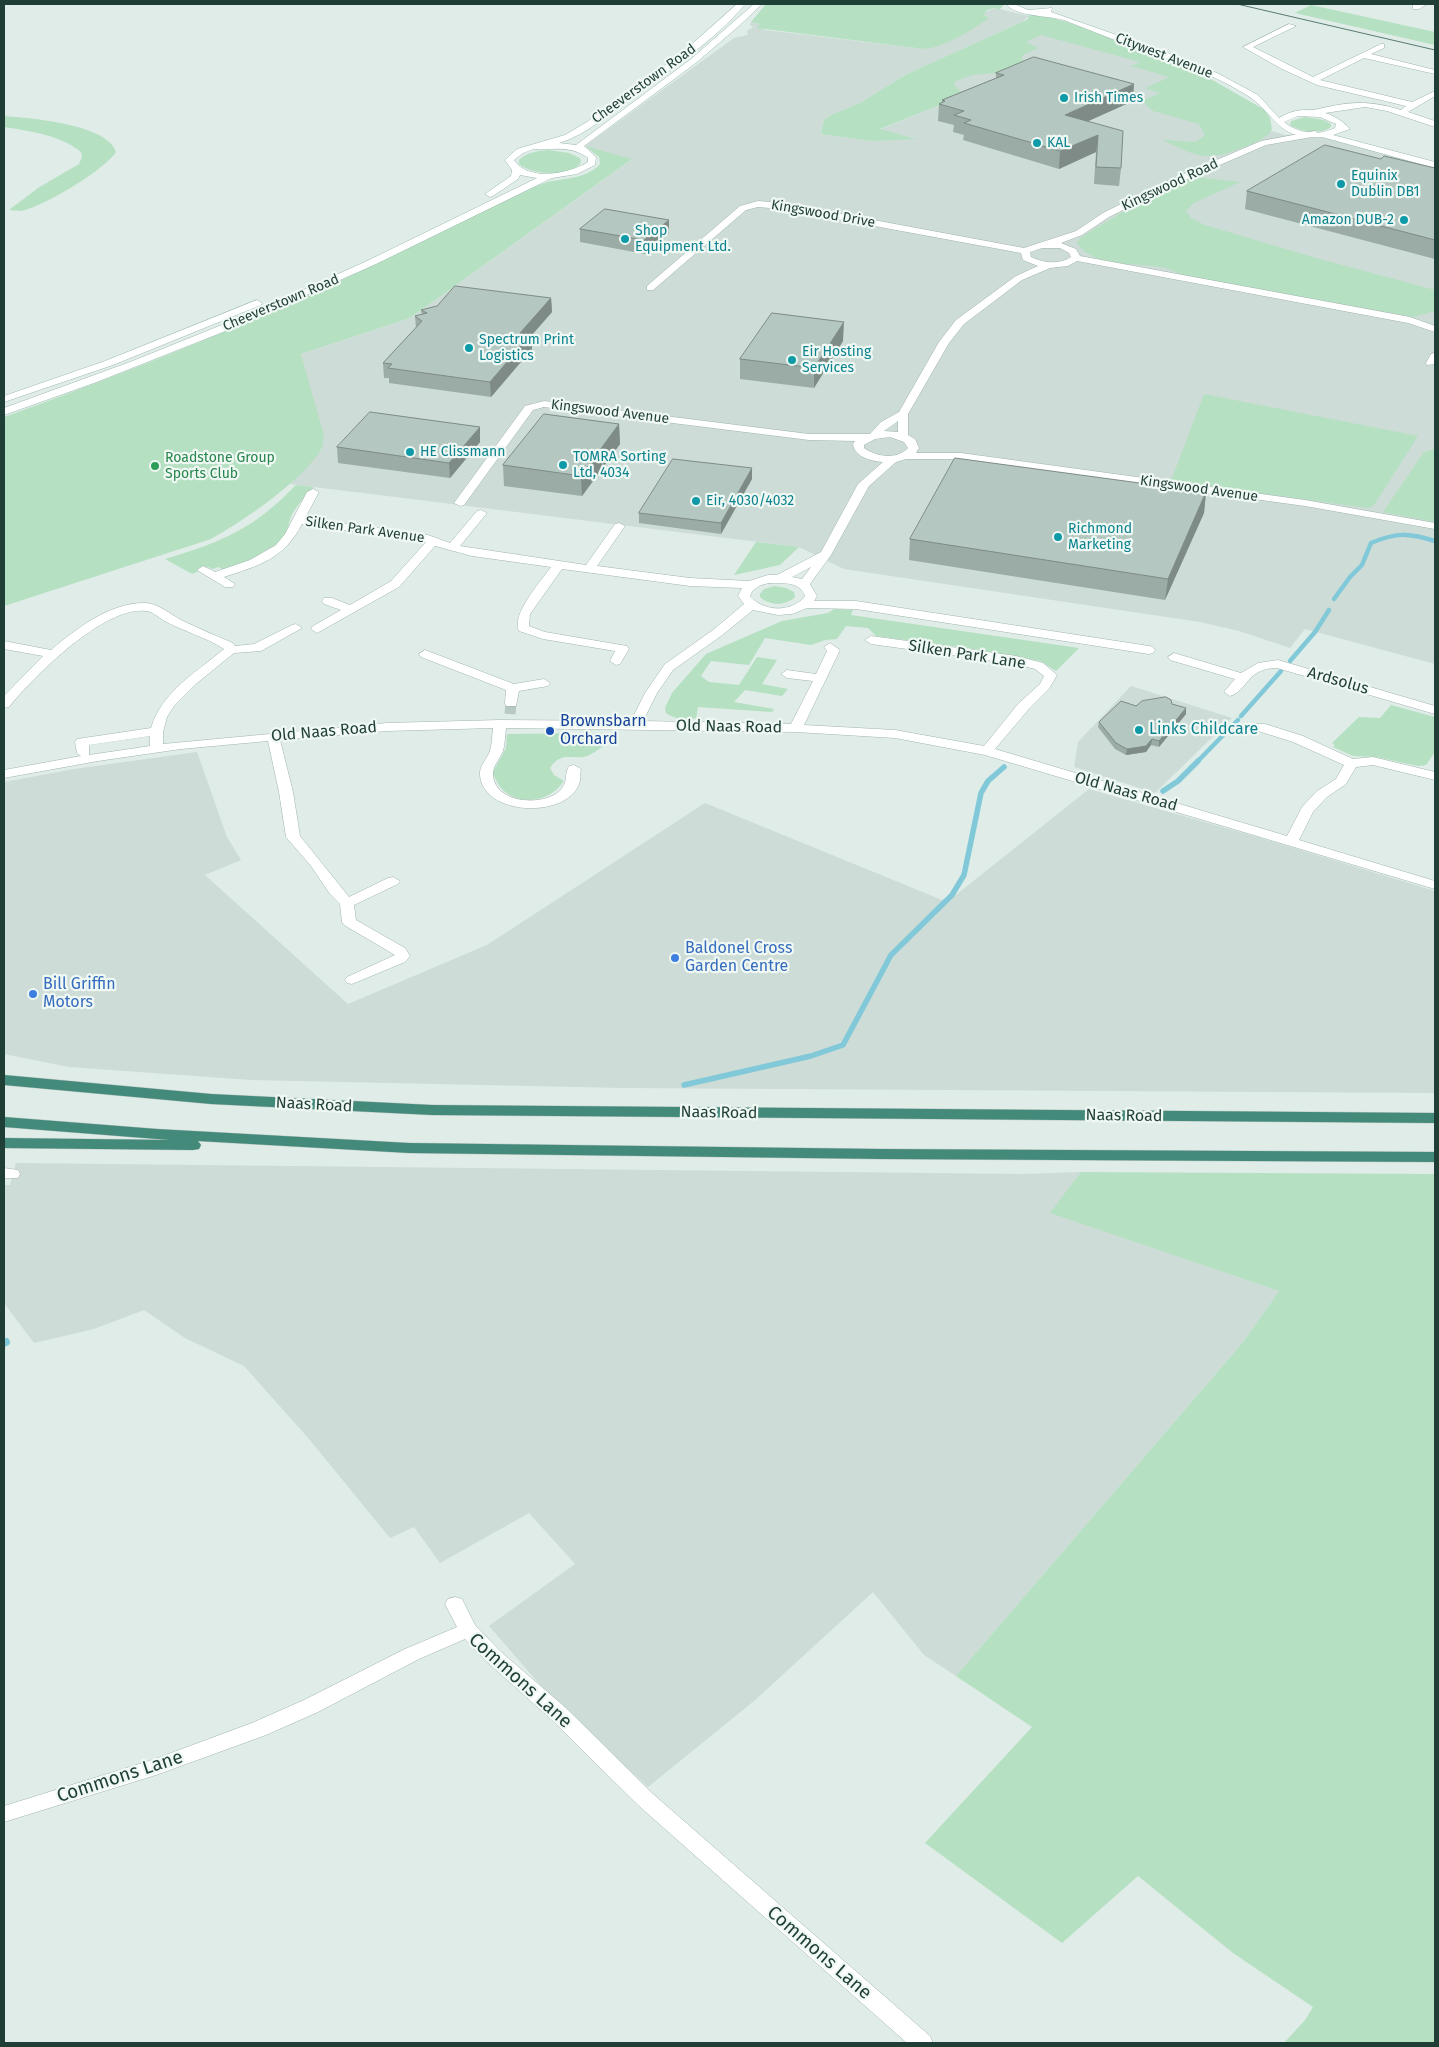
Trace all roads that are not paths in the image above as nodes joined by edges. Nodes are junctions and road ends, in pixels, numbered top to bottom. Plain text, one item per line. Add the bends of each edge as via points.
1 (741, 4) edge
2 (758, 4) edge
3 (1010, 4) edge
4 (1039, 12) junction
5 (1064, 17) junction
6 (1292, 26) dead end
7 (1381, 46) dead end
8 (1364, 55) junction
9 (1435, 72) edge
10 (1312, 80) junction
11 (1435, 93) edge
12 (1260, 100) junction
13 (1413, 105) junction
14 (1346, 107) junction
15 (1399, 113) junction
16 (1306, 114) junction
17 (1280, 123) junction
18 (1340, 123) junction
19 (1435, 124) edge
20 (1317, 134) junction
21 (1264, 143) junction
22 (536, 147) junction
23 (1375, 148) junction
24 (578, 149) junction
25 (1435, 165) edge
26 (517, 170) junction
27 (551, 176) junction
28 (1079, 233) junction
29 (1048, 244) junction
30 (1024, 251) junction
31 (1072, 253) junction
32 (1031, 260) junction
33 (1051, 264) junction
34 (1019, 278) junction
35 (650, 288) dead end
36 (1435, 329) edge
37 (4, 399) edge
38 (4, 412) edge
39 (903, 414) junction
40 (869, 436) junction
41 (809, 437) junction
42 (908, 440) junction
43 (862, 452) junction
44 (906, 456) junction
45 (961, 456) junction
46 (894, 458) junction
47 (864, 484) junction
48 (313, 492) dead end
49 (460, 503) dead end
50 (481, 513) dead end
51 (297, 520) junction
52 (619, 526) dead end
53 (1435, 526) edge
54 (434, 540) junction
55 (452, 548) junction
56 (825, 555) junction
57 (559, 565) junction
58 (589, 569) junction
59 (778, 579) junction
60 (690, 582) junction
61 (229, 584) dead end
62 (751, 585) junction
63 (807, 589) junction
64 (748, 600) junction
65 (328, 601) dead end
66 (805, 604) junction
67 (856, 606) junction
68 (351, 610) junction
69 (771, 611) junction
70 (296, 628) dead end
71 (317, 629) dead end
72 (717, 633) junction
73 (871, 640) dead end
74 (4, 645) edge
75 (830, 648) dead end
76 (231, 650) junction
77 (1149, 650) dead end
78 (53, 654) junction
79 (425, 654) dead end
80 (1174, 657) dead end
81 (616, 661) dead end
82 (787, 674) dead end
83 (1243, 677) junction
84 (820, 678) junction
85 (544, 683) dead end
86 (513, 688) junction
87 (1230, 692) dead end
88 (4, 704) edge
89 (1435, 710) edge
90 (508, 716) junction
91 (635, 725) junction
92 (1260, 727) dead end
93 (796, 728) junction
94 (156, 731) junction
95 (273, 736) junction
96 (157, 749) junction
97 (987, 751) junction
98 (84, 753) dead end
99 (1351, 763) junction
100 (574, 769) dead end
101 (1433, 772) edge
102 (4, 774) edge
103 (1292, 841) junction
104 (393, 881) dead end
105 (1435, 885) edge
106 (347, 902) junction
107 (352, 980) dead end
108 (4, 1080) edge
109 (1435, 1118) edge
110 (4, 1122) edge
111 (4, 1143) edge
112 (409, 1148) junction
113 (1435, 1157) edge
114 (455, 1604) dead end
115 (468, 1630) junction
116 (4, 1814) edge
117 (922, 2043) edge

1 - 22 street, Cheeverstown Road via 693,48 592,122 562,140
2 - 24 street, Cheeverstown Road via 670,80
3 - 4 street, Citywest Avenue via 1018,10
4 - 5 street, Citywest Avenue
4 - 5 street, Citywest Avenue via 1056,7
5 - 12 street, Citywest Avenue via 1200,68
6 - 10 street via 1246,47
7 - 8 street
8 - 9 street
8 - 10 street
10 - 13 street
11 - 13 street
12 - 16 street, Citywest Avenue
12 - 17 street, Citywest Avenue
13 - 15 street
14 - 15 street via 1366,104
14 - 16 street
14 - 18 street
15 - 19 street
16 - 17 street via 1289,115
16 - 18 street, Citywest Avenue via 1328,117
17 - 20 street via 1292,131
17 - 21 street, Kingswood Road
18 - 20 street via 1335,132
18 - 23 street
20 - 21 street, Kingswood Road
20 - 23 street
21 - 28 street, Kingswood Road via 1132,201
22 - 24 street, Cheeverstown Road
22 - 26 street, Cheeverstown Road via 512,155 510,165
23 - 25 street
24 - 27 street, Cheeverstown Road via 592,157 592,162 578,172
26 - 27 street, Cheeverstown Road
26 - 37 street, Cheeverstown Road via 515,177 494,192 311,281 109,364
27 - 38 street, Cheeverstown Road via 347,274 228,326
28 - 29 street, Kingswood Road
28 - 31 street, Kingswood Road
29 - 30 street, Kingswood Road
29 - 31 street
30 - 32 street via 1026,258
30 - 35 street, Kingswood Drive via 790,207 758,204 743,208
31 - 33 street via 1066,263
31 - 36 street via 1410,320
32 - 33 street
32 - 34 street
33 - 34 street
34 - 39 street via 960,322 944,342
39 - 40 street
39 - 42 street
40 - 41 street, Kingswood Avenue
40 - 42 street, Kingswood Avenue via 890,434
40 - 43 street via 858,444
41 - 43 street, Kingswood Avenue
41 - 49 street, Kingswood Avenue via 544,404 529,408
42 - 44 street via 914,448
42 - 45 street, Kingswood Avenue
43 - 46 street, Kingswood Avenue via 879,458
43 - 47 street
44 - 45 street, Kingswood Avenue
44 - 46 street, Kingswood Avenue
45 - 53 street, Kingswood Avenue via 1305,503
46 - 47 street
47 - 56 street
48 - 51 street
50 - 55 street
51 - 54 street, Silken Park Avenue
51 - 61 street via 287,540 276,551 261,559 209,573
52 - 58 street
54 - 55 street, Silken Park Avenue
54 - 68 street, Silken Park Avenue via 395,584
55 - 57 street, Silken Park Avenue
56 - 59 street
56 - 63 street
57 - 58 street, Silken Park Avenue
57 - 81 street via 524,614 523,628 543,635 623,649
58 - 60 street, Silken Park Avenue
59 - 62 street
59 - 63 street
60 - 62 street
60 - 64 street
62 - 64 street via 745,592
63 - 66 street via 811,596
63 - 67 street
64 - 69 street
64 - 72 street
65 - 68 street
66 - 67 street
66 - 69 street via 790,610
67 - 77 street
68 - 71 street, Silken Park Avenue
69 - 72 street
70 - 76 street via 256,648
72 - 91 street via 669,667 650,693
73 - 97 street, Silken Park Lane via 1016,660 1039,666 1051,675
74 - 78 street
75 - 84 street via 834,650
76 - 78 street via 229,646 151,608 138,607 117,611
76 - 94 street via 178,692 163,713
78 - 88 street
79 - 86 street
80 - 83 street
82 - 84 street
83 - 87 street, Ardsolus
83 - 89 street, Ardsolus via 1263,663 1278,664
84 - 93 street
85 - 86 street
86 - 90 street
90 - 91 street, Old Naas Road
90 - 95 street, Old Naas Road
90 - 100 street via 486,776 498,794 519,804 555,800 573,784
91 - 93 street, Old Naas Road
92 - 99 street via 1298,739
93 - 97 street, Old Naas Road via 895,734
94 - 96 street
94 - 98 street via 82,742
95 - 96 street, Old Naas Road
95 - 106 street via 293,837
96 - 102 street, Old Naas Road
97 - 103 street, Old Naas Road
99 - 101 street via 1373,761
99 - 103 street via 1341,781 1307,810
103 - 105 street, Old Naas Road
104 - 106 street
106 - 107 street via 349,922 403,956
108 - 109 highway, Naas Road via 211,1099 432,1110
110 - 112 highway
111 - 112 highway
112 - 113 highway
114 - 115 street
115 - 116 street, Commons Lane via 259,1729 156,1767
115 - 117 street, Commons Lane via 560,1714 646,1800

